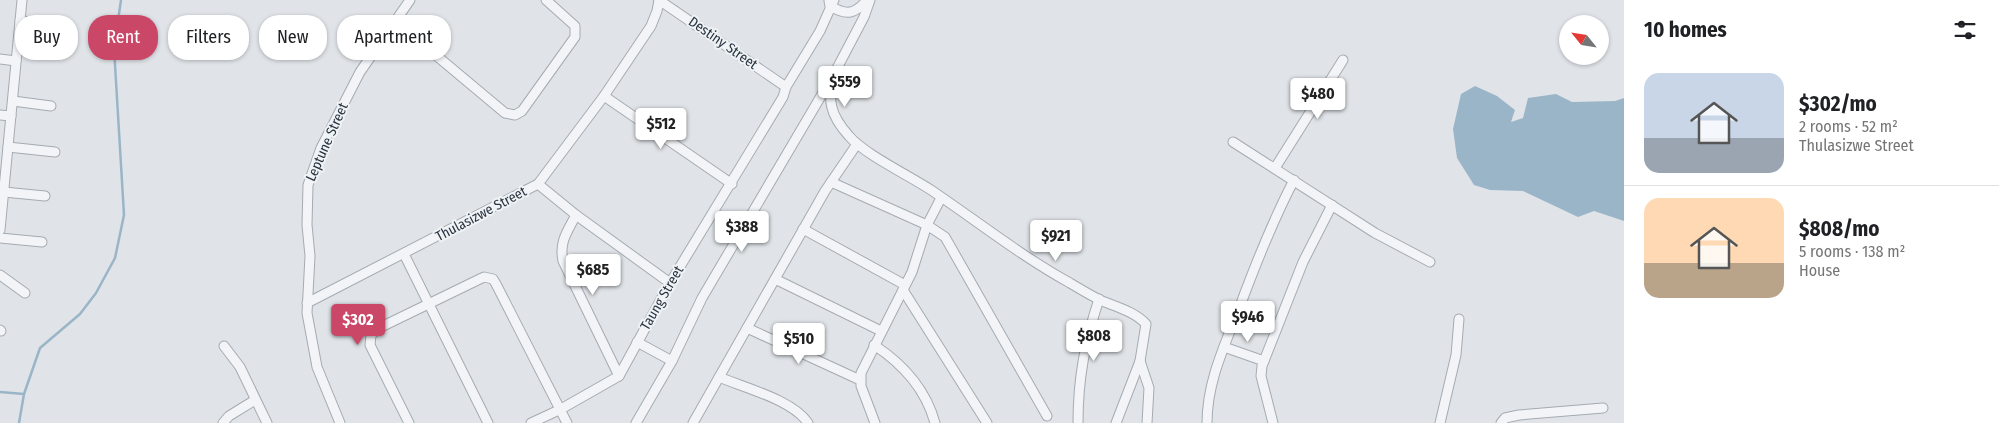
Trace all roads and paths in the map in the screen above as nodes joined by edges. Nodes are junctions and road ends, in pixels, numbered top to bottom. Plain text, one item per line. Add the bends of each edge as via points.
1 (22, 0) edge
2 (410, 0) edge
3 (546, 0) edge
4 (659, 0) edge
5 (868, 0) edge
6 (831, 2) edge
7 (20, 15) edge
8 (399, 15) edge
9 (0, 59) edge
10 (368, 60) edge
11 (442, 60) edge
12 (1343, 60) dead end
13 (16, 61) joint
14 (834, 74) junction
15 (786, 87) junction
16 (604, 96) junction
17 (13, 101) junction
18 (51, 106) dead end
19 (0, 115) edge
20 (11, 116) junction
21 (1233, 142) dead end
22 (857, 144) junction
23 (8, 147) junction
24 (55, 152) dead end
25 (3, 167) edge
26 (1275, 168) junction
27 (1294, 180) junction
28 (831, 182) junction
29 (538, 184) junction
30 (732, 184) junction
31 (4, 192) junction
32 (45, 196) dead end
33 (942, 198) junction
34 (1332, 205) junction
35 (576, 215) junction
36 (1, 219) edge
37 (927, 225) junction
38 (803, 229) junction
39 (0, 230) edge
40 (0, 238) edge
41 (42, 242) dead end
42 (404, 254) junction
43 (1430, 262) dead end
44 (0, 275) edge
45 (775, 279) junction
46 (670, 283) junction
47 (904, 288) junction
48 (25, 293) dead end
49 (1099, 299) junction
50 (429, 303) junction
51 (307, 304) junction
52 (1459, 320) dead end
53 (747, 328) junction
54 (882, 331) junction
55 (637, 342) junction
56 (874, 345) junction
57 (224, 346) dead end
58 (1224, 347) junction
59 (672, 361) junction
60 (1140, 361) junction
61 (1264, 361) junction
62 (619, 376) junction
63 (719, 377) junction
64 (860, 380) junction
65 (255, 400) junction
66 (1602, 408) dead end
67 (561, 410) junction
68 (1047, 416) dead end
69 (223, 423) edge
70 (267, 423) edge
71 (340, 423) edge
72 (409, 423) edge
73 (488, 423) edge
74 (531, 423) edge
75 (567, 423) edge
76 (636, 423) edge
77 (695, 423) edge
78 (808, 423) edge
79 (875, 423) edge
80 (935, 423) edge
81 (987, 423) edge
82 (1078, 423) edge
83 (1116, 423) edge
84 (1147, 423) edge
85 (1207, 423) edge
86 (1272, 423) edge
87 (1440, 423) edge
88 (1501, 423) edge

1 - 7 street
2 - 8 street, Leptune Street
3 - 11 street via 575,26 575,37 522,111 515,115 505,113
4 - 15 street, Destiny Street
4 - 16 street, Thulasizwe Street via 651,26
5 - 6 street via 857,12 850,14
5 - 14 street via 864,17
6 - 15 street, Taung Street via 820,31
9 - 13 street
10 - 51 street, Leptune Street via 311,172 306,200 310,256
12 - 26 street
13 - 17 street
14 - 22 street via 829,100 831,109
14 - 59 street via 702,298
15 - 30 street, Taung Street via 785,94
16 - 29 street, Thulasizwe Street
16 - 30 street
17 - 18 street
17 - 20 street
19 - 20 street
20 - 23 street
21 - 26 street
22 - 28 street
22 - 33 street
23 - 24 street
23 - 25 street
25 - 31 street
26 - 27 street
27 - 34 street
27 - 58 street via 1266,240
28 - 37 street
28 - 38 street
29 - 35 street
29 - 42 street, Thulasizwe Street
30 - 46 street, Taung Street
31 - 32 street
31 - 36 street
33 - 37 street
33 - 49 street via 1054,275
34 - 43 street
34 - 61 street via 1303,262
35 - 46 street
35 - 62 street via 562,239 563,261
36 - 39 street
37 - 47 street via 917,260
37 - 68 street via 945,237
38 - 45 street
38 - 47 street
40 - 41 street
42 - 50 street
42 - 51 street, Thulasizwe Street
44 - 48 street
45 - 53 street
45 - 54 street
46 - 55 street, Taung Street
47 - 54 street
47 - 81 street
49 - 60 street via 1139,316 1146,324
49 - 82 street via 1085,342
50 - 67 street via 484,277 493,279
50 - 72 street via 376,330 369,341
50 - 73 street
51 - 71 street, Leptune Street via 317,367
52 - 87 street via 1456,355
53 - 63 street
53 - 64 street
54 - 56 street
55 - 59 street
55 - 62 street, Taung Street
56 - 64 street
56 - 80 street via 908,374 922,391
57 - 65 street via 240,367
58 - 61 street
58 - 85 street via 1211,379
59 - 76 street
60 - 83 street
60 - 84 street via 1149,388
61 - 86 street via 1261,376
62 - 67 street
63 - 77 street
63 - 78 street via 787,404
64 - 79 street via 866,405
65 - 69 street
65 - 70 street
66 - 88 street via 1519,415 1505,418
67 - 74 street
67 - 75 street

